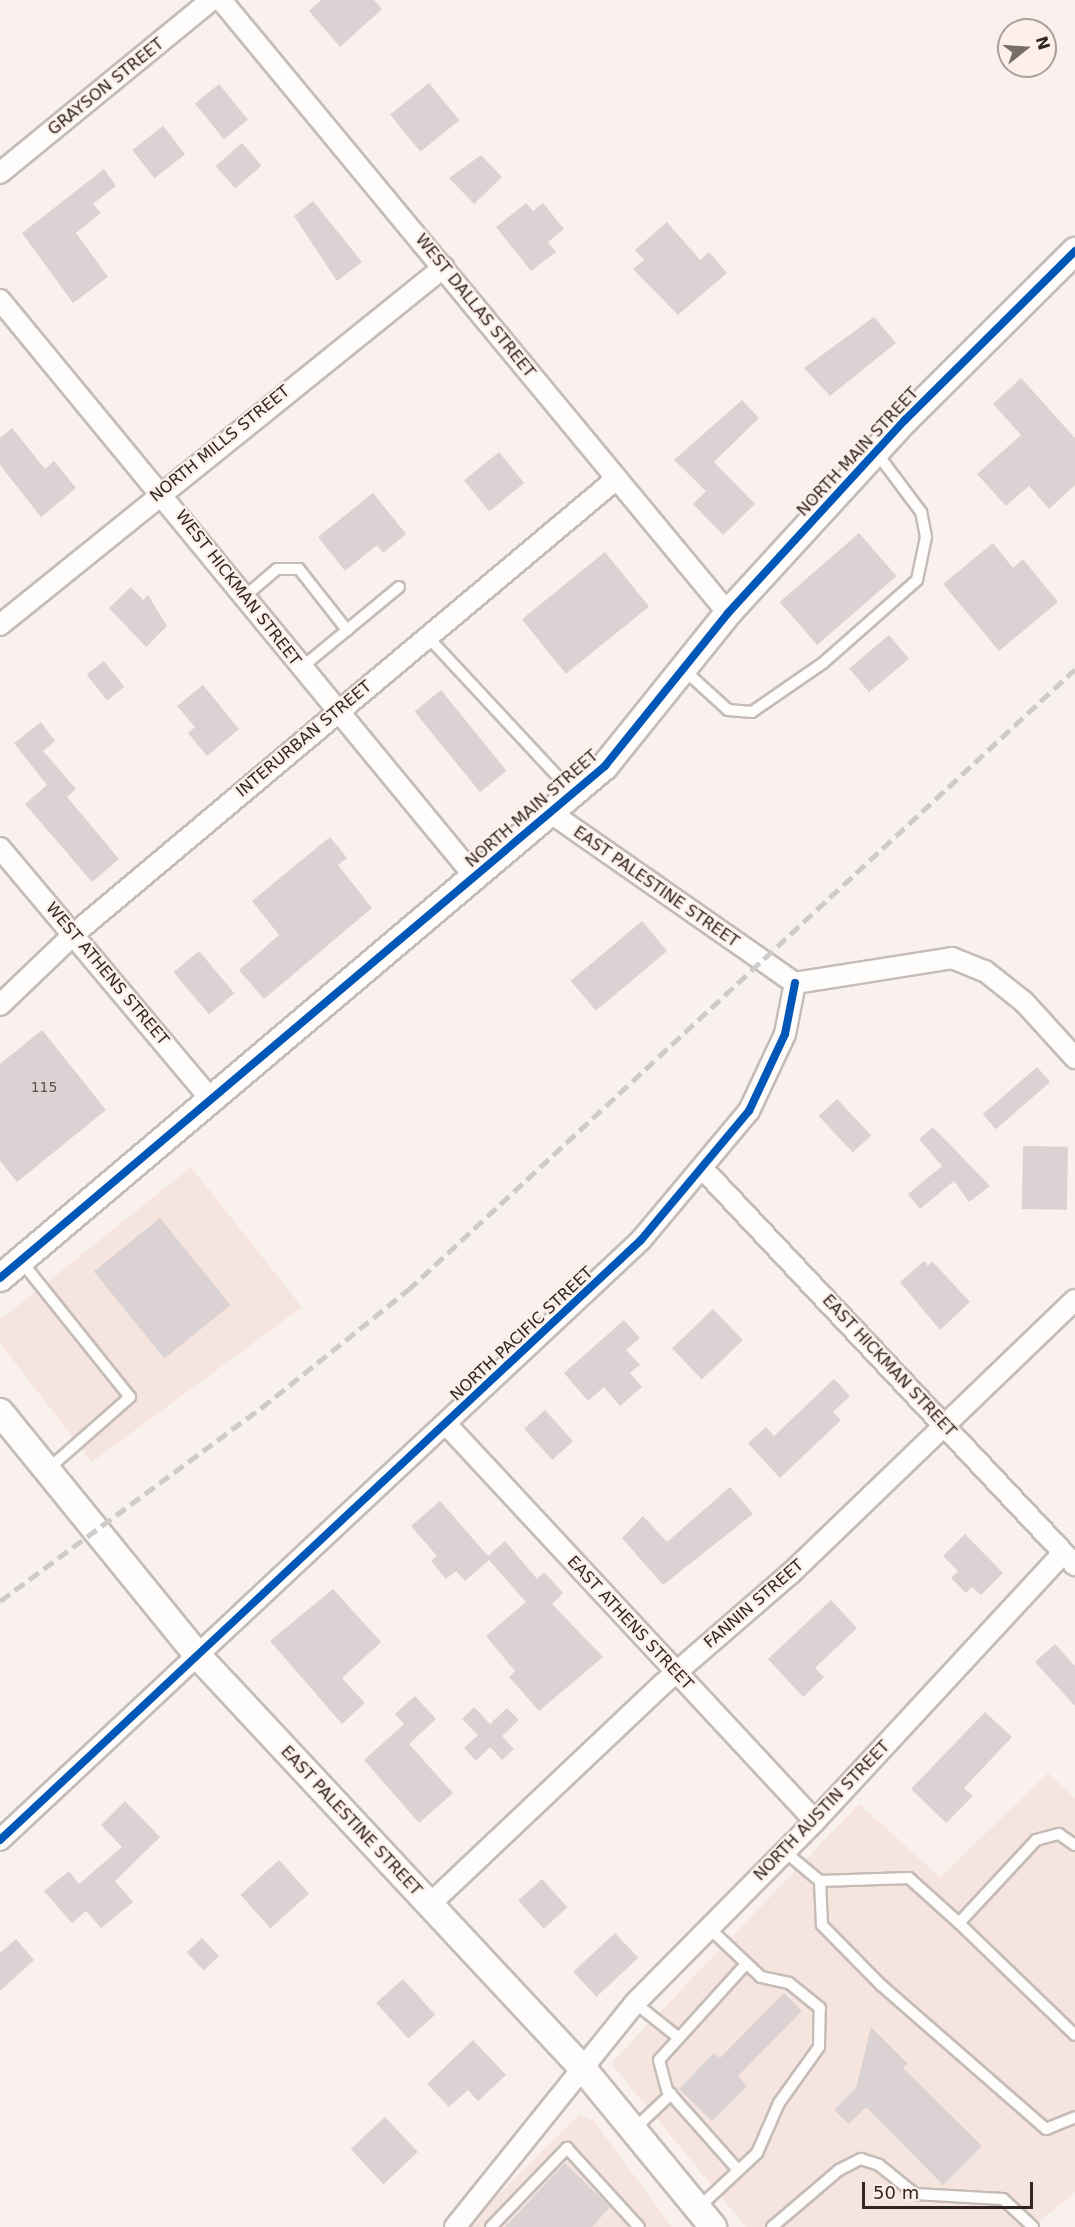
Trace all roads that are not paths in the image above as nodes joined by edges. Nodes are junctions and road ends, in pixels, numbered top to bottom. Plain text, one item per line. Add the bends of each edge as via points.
1 (211, 0) edge
2 (221, 0) edge
3 (0, 173) edge
4 (1075, 251) edge
5 (444, 267) junction
6 (0, 300) edge
7 (876, 452) junction
8 (615, 480) junction
9 (161, 491) junction
10 (399, 587) dead end
11 (244, 597) junction
12 (728, 613) junction
13 (0, 625) edge
14 (347, 630) junction
15 (428, 637) junction
16 (301, 668) junction
17 (683, 669) junction
18 (338, 710) junction
19 (573, 793) junction
20 (551, 813) junction
21 (0, 848) edge
22 (475, 877) junction
23 (74, 934) junction
24 (795, 982) junction
25 (0, 1005) edge
26 (1075, 1058) edge
27 (213, 1102) junction
28 (702, 1168) junction
29 (21, 1260) junction
30 (0, 1278) edge
31 (1075, 1299) edge
32 (0, 1412) edge
33 (943, 1422) junction
34 (446, 1424) junction
35 (47, 1470) junction
36 (1069, 1559) edge
37 (199, 1657) junction
38 (676, 1672) junction
39 (815, 1821) junction
40 (0, 1840) edge
41 (1075, 1845) edge
42 (784, 1851) junction
43 (820, 1881) junction
44 (429, 1905) junction
45 (959, 1923) junction
46 (710, 1929) junction
47 (746, 1964) junction
48 (636, 2003) junction
49 (1075, 2036) edge
50 (679, 2038) junction
51 (585, 2071) junction
52 (671, 2094) junction
53 (1075, 2117) edge
54 (632, 2131) junction
55 (738, 2170) junction
56 (707, 2223) edge
57 (455, 2227) edge
58 (491, 2227) edge
59 (639, 2227) edge
60 (772, 2227) edge
61 (1033, 2227) edge

1 - 3 street, GRAYSON STREET
2 - 5 street, WEST DALLAS STREET
4 - 7 street, NORTH MAIN STREET
5 - 8 street, WEST DALLAS STREET
5 - 9 street, NORTH MILLS STREET
6 - 9 street, WEST HICKMAN STREET
7 - 12 street, NORTH MAIN STREET
7 - 17 lane via 921,512 926,537 916,580 823,663 752,712 728,710
8 - 12 street, WEST DALLAS STREET
8 - 15 street, INTERURBAN STREET
9 - 11 street, WEST HICKMAN STREET
9 - 13 street, NORTH MILLS STREET
10 - 14 lane
11 - 14 lane via 277,569 299,569
11 - 16 street, WEST HICKMAN STREET
12 - 17 street, NORTH MAIN STREET
14 - 16 lane
15 - 18 street, INTERURBAN STREET
15 - 19 lane
16 - 18 street, WEST HICKMAN STREET
17 - 19 street, NORTH MAIN STREET via 605,766
18 - 22 street, WEST HICKMAN STREET
18 - 23 street, INTERURBAN STREET
19 - 20 street, NORTH MAIN STREET
20 - 22 street, NORTH MAIN STREET
20 - 24 street, EAST PALESTINE STREET
21 - 23 street, WEST ATHENS STREET
22 - 27 street, NORTH MAIN STREET
23 - 25 street, INTERURBAN STREET
23 - 27 street, WEST ATHENS STREET
24 - 26 street via 952,958 985,971 1024,1002
24 - 28 street, NORTH PACIFIC STREET via 785,1034 749,1111
27 - 29 street, NORTH MAIN STREET
28 - 33 street, EAST HICKMAN STREET
28 - 34 street, NORTH PACIFIC STREET via 641,1240
29 - 30 street, NORTH MAIN STREET
29 - 35 lane via 130,1397
31 - 33 street, FANNIN STREET
32 - 35 street, EAST PALESTINE STREET
33 - 36 street, EAST HICKMAN STREET
33 - 38 street, FANNIN STREET via 790,1574
34 - 37 street, NORTH PACIFIC STREET
34 - 38 street, EAST ATHENS STREET
35 - 37 street, EAST PALESTINE STREET
36 - 39 street, NORTH AUSTIN STREET
37 - 40 street, NORTH PACIFIC STREET
37 - 44 street, EAST PALESTINE STREET
38 - 39 street, EAST ATHENS STREET
38 - 44 street, FANNIN STREET
39 - 42 street, NORTH AUSTIN STREET
41 - 45 lane via 1059,1834 1036,1840
42 - 43 lane
42 - 46 street, NORTH AUSTIN STREET
43 - 45 lane via 909,1878
43 - 53 lane via 822,1925 881,1985 1046,2129
44 - 51 street, EAST PALESTINE STREET
45 - 49 lane
46 - 47 lane
46 - 48 street, NORTH AUSTIN STREET
47 - 50 lane
47 - 55 lane via 761,1977 789,1983 820,2008 819,2047 779,2103 757,2153
48 - 50 lane
48 - 51 street, NORTH AUSTIN STREET
50 - 52 lane via 659,2060
51 - 54 street, EAST PALESTINE STREET
51 - 57 street, NORTH AUSTIN STREET
52 - 54 lane
52 - 55 lane
54 - 56 street, EAST PALESTINE STREET
55 - 56 lane
58 - 59 lane via 567,2148
60 - 61 lane via 839,2170 861,2159 879,2165 915,2194 1003,2199

